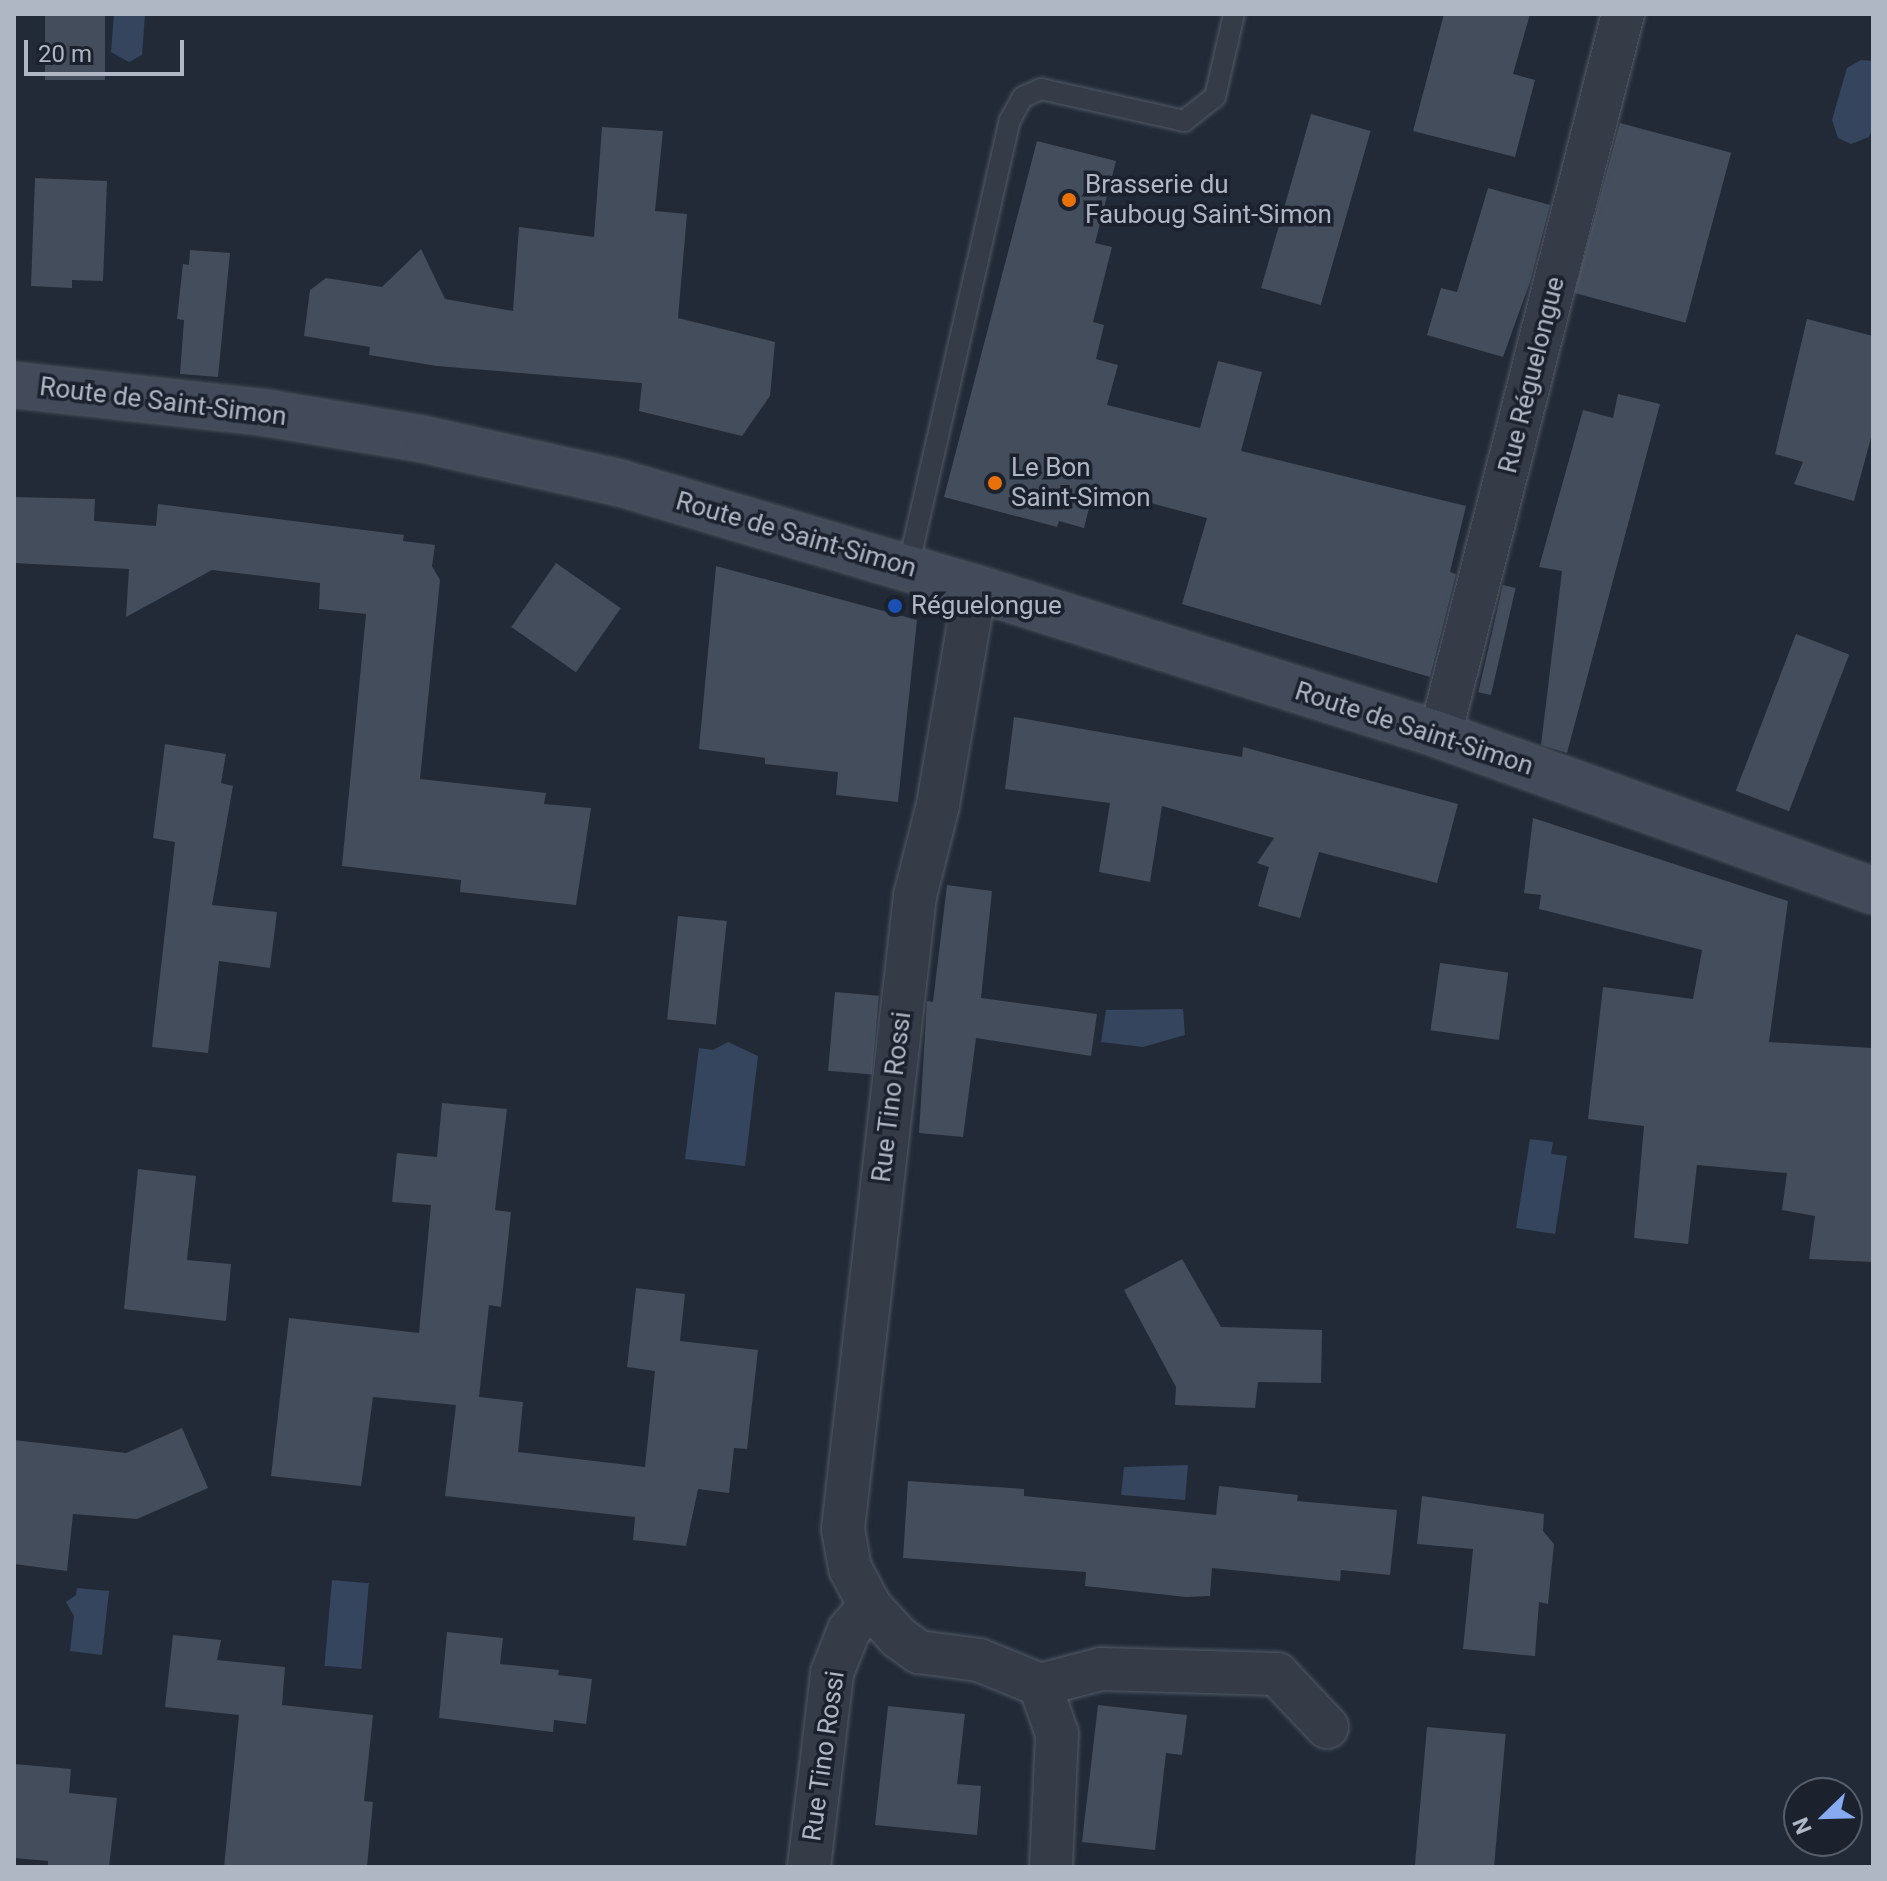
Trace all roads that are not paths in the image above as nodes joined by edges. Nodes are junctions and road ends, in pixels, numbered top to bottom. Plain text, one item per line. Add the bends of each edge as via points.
1 (1234, 14) edge
2 (1623, 14) edge
3 (14, 385) edge
4 (908, 568) junction
5 (975, 588) junction
6 (1440, 735) junction
7 (1873, 891) edge
8 (870, 1606) junction
9 (1040, 1685) junction
10 (1327, 1727) dead end
11 (809, 1867) edge
12 (1051, 1867) edge

1 - 4 lane via 1215,97 1184,121 1041,89 1023,97 1010,120
2 - 6 street, Rue Réguelongue
3 - 4 main road, Route de Saint-Simon via 166,399 422,439 620,483
4 - 5 main road, Route de Saint-Simon
5 - 6 main road, Route de Saint-Simon
5 - 8 street, Rue Tino Rossi via 938,805 915,896 852,1440 843,1529 850,1568
6 - 7 main road, Route de Saint-Simon
8 - 9 street, Rue Tino Rossi via 919,1652 979,1660
8 - 11 street, Rue Tino Rossi via 849,1630 832,1673
9 - 10 street via 1101,1669 1277,1674
9 - 12 street via 1057,1734

